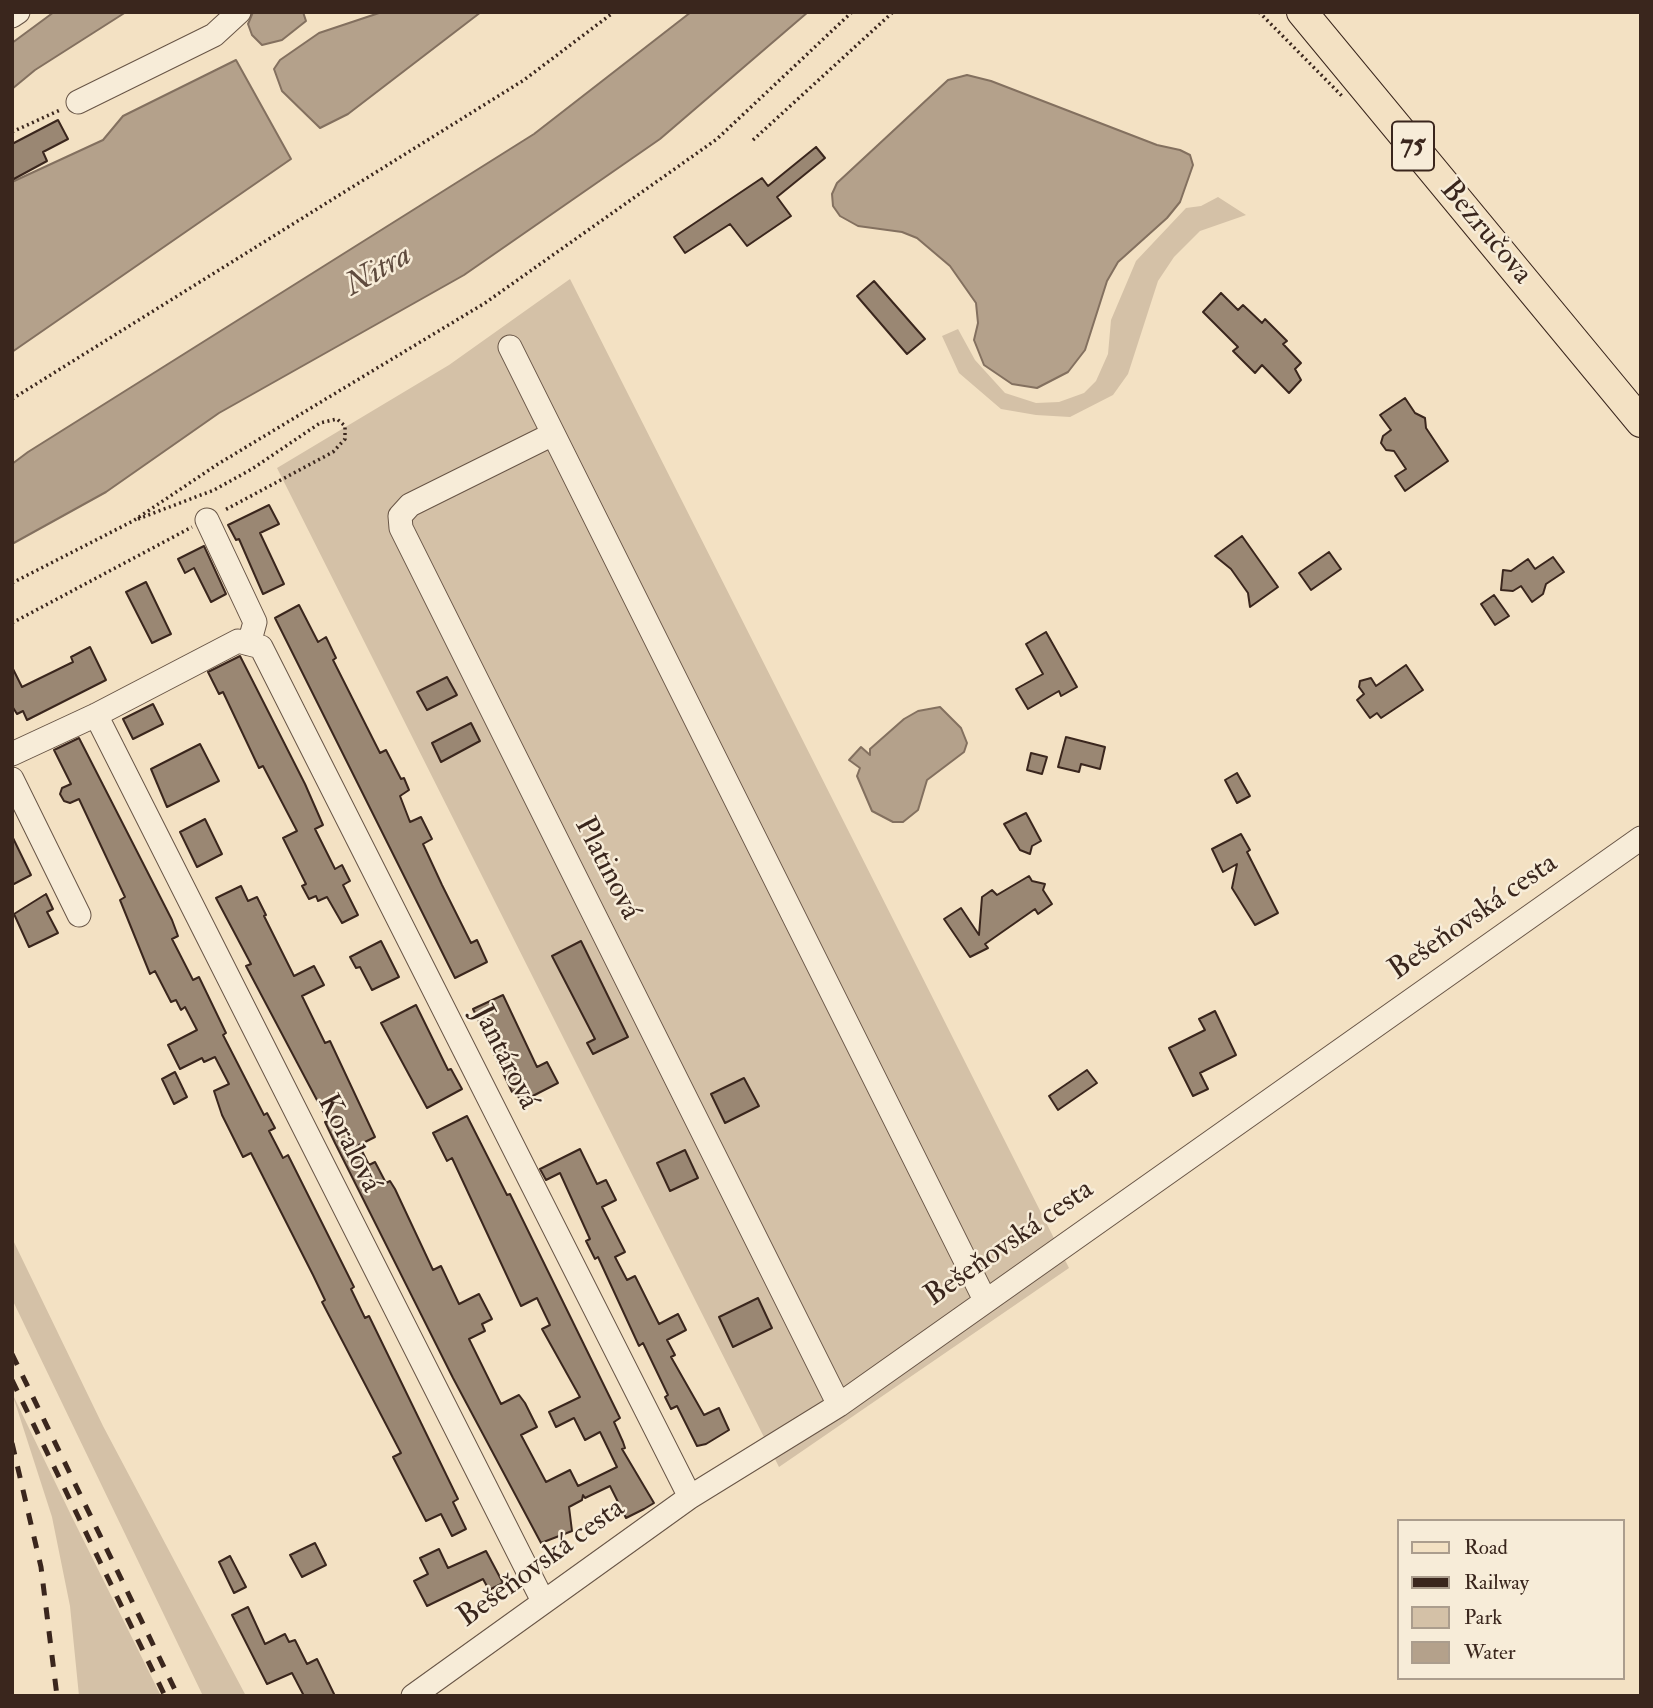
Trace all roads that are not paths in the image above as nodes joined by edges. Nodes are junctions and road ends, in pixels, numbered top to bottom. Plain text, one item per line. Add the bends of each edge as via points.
1 (239, 12) edge
2 (1302, 12) edge
3 (78, 102) road end
4 (510, 347) dead end
5 (1641, 422) edge
6 (553, 434) junction
7 (207, 520) road end
8 (255, 645) junction
9 (96, 715) junction
10 (12, 754) edge
11 (12, 779) edge
12 (1641, 838) edge
13 (79, 915) dead end
14 (985, 1300) junction
15 (839, 1405) junction
16 (690, 1497) junction
17 (543, 1601) junction
18 (413, 1696) edge

1 - 3 street via 214,35
2 - 5 main road, Bezručova / 75
4 - 6 street
6 - 14 street
6 - 15 street, Platinová via 410,505 400,516 401,528
7 - 8 street via 255,622
8 - 9 street via 238,641
8 - 16 street, Jantárová
9 - 10 street
9 - 17 street, Koralová
11 - 13 street
12 - 14 street, Bešeňovská cesta
14 - 15 street, Bešeňovská cesta
15 - 16 street, Bešeňovská cesta
16 - 17 street, Bešeňovská cesta
17 - 18 street, Bešeňovská cesta

